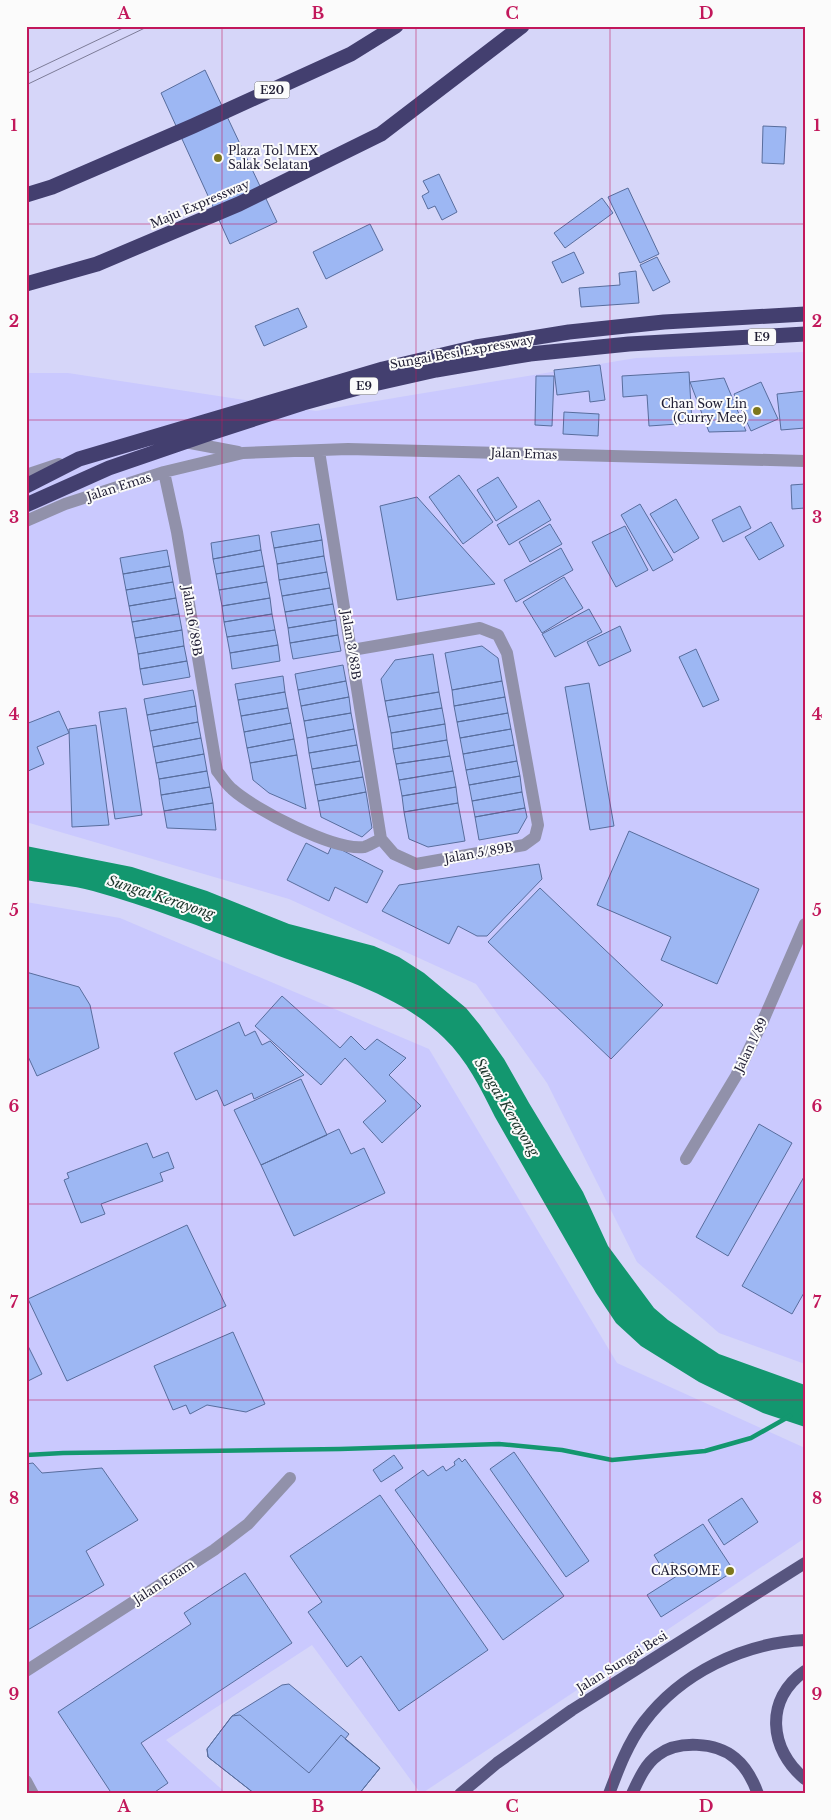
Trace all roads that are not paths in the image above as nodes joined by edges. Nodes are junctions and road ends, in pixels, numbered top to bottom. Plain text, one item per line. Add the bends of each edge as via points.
1 (396, 26) edge
2 (522, 26) edge
3 (26, 195) edge
4 (26, 284) edge
5 (805, 314) edge
6 (805, 334) edge
7 (319, 451) junction
8 (243, 453) junction
9 (805, 461) edge
10 (164, 472) junction
11 (26, 474) edge
12 (26, 486) edge
13 (26, 505) edge
14 (26, 521) edge
15 (352, 650) junction
16 (381, 839) junction
17 (805, 924) edge
18 (686, 1159) dead end
19 (290, 1478) dead end
20 (805, 1563) edge
21 (805, 1640) edge
22 (26, 1671) edge
23 (805, 1671) edge
24 (805, 1779) edge
25 (26, 1781) edge
26 (33, 1794) edge
27 (460, 1794) edge
28 (609, 1794) edge
29 (632, 1794) edge
30 (758, 1794) edge

1 - 3 highway, E20 via 352,54 52,187
2 - 4 highway, Maju Expressway via 381,134 239,204 97,264
5 - 12 highway, Sungai Besi Expressway / E9 via 664,322 476,347 383,369 80,459
6 - 13 highway, Sungai Besi Expressway / E9 via 629,344 530,354 427,372 303,403 211,433 109,468
7 - 8 street, Jalan Emas
7 - 9 street, Jalan Emas via 348,449
7 - 15 street, Jalan 3/83B
8 - 10 street, Jalan Emas
8 - 11 street, Jalan Emas via 156,436
10 - 14 street, Jalan Emas via 65,504
10 - 16 street, Jalan 6/89B via 217,771 231,788 253,804 310,834 345,846 364,847
15 - 16 street, Jalan 3/83B
15 - 16 street, Jalan 5/89B via 480,628 498,635 507,653 538,825 535,838 524,845 416,864 394,854
17 - 18 street, Jalan 1/89 via 736,1076
19 - 22 street, Jalan Enam via 248,1524 214,1550
20 - 27 main road, Jalan Sungai Besi via 572,1710 497,1763
21 - 28 main road via 773,1644 725,1659 695,1675 663,1699 643,1724
23 - 24 main road via 784,1690 775,1720 785,1757
25 - 26 street
29 - 30 main road via 642,1773 657,1756 670,1748 687,1745 704,1746 734,1757 745,1768

